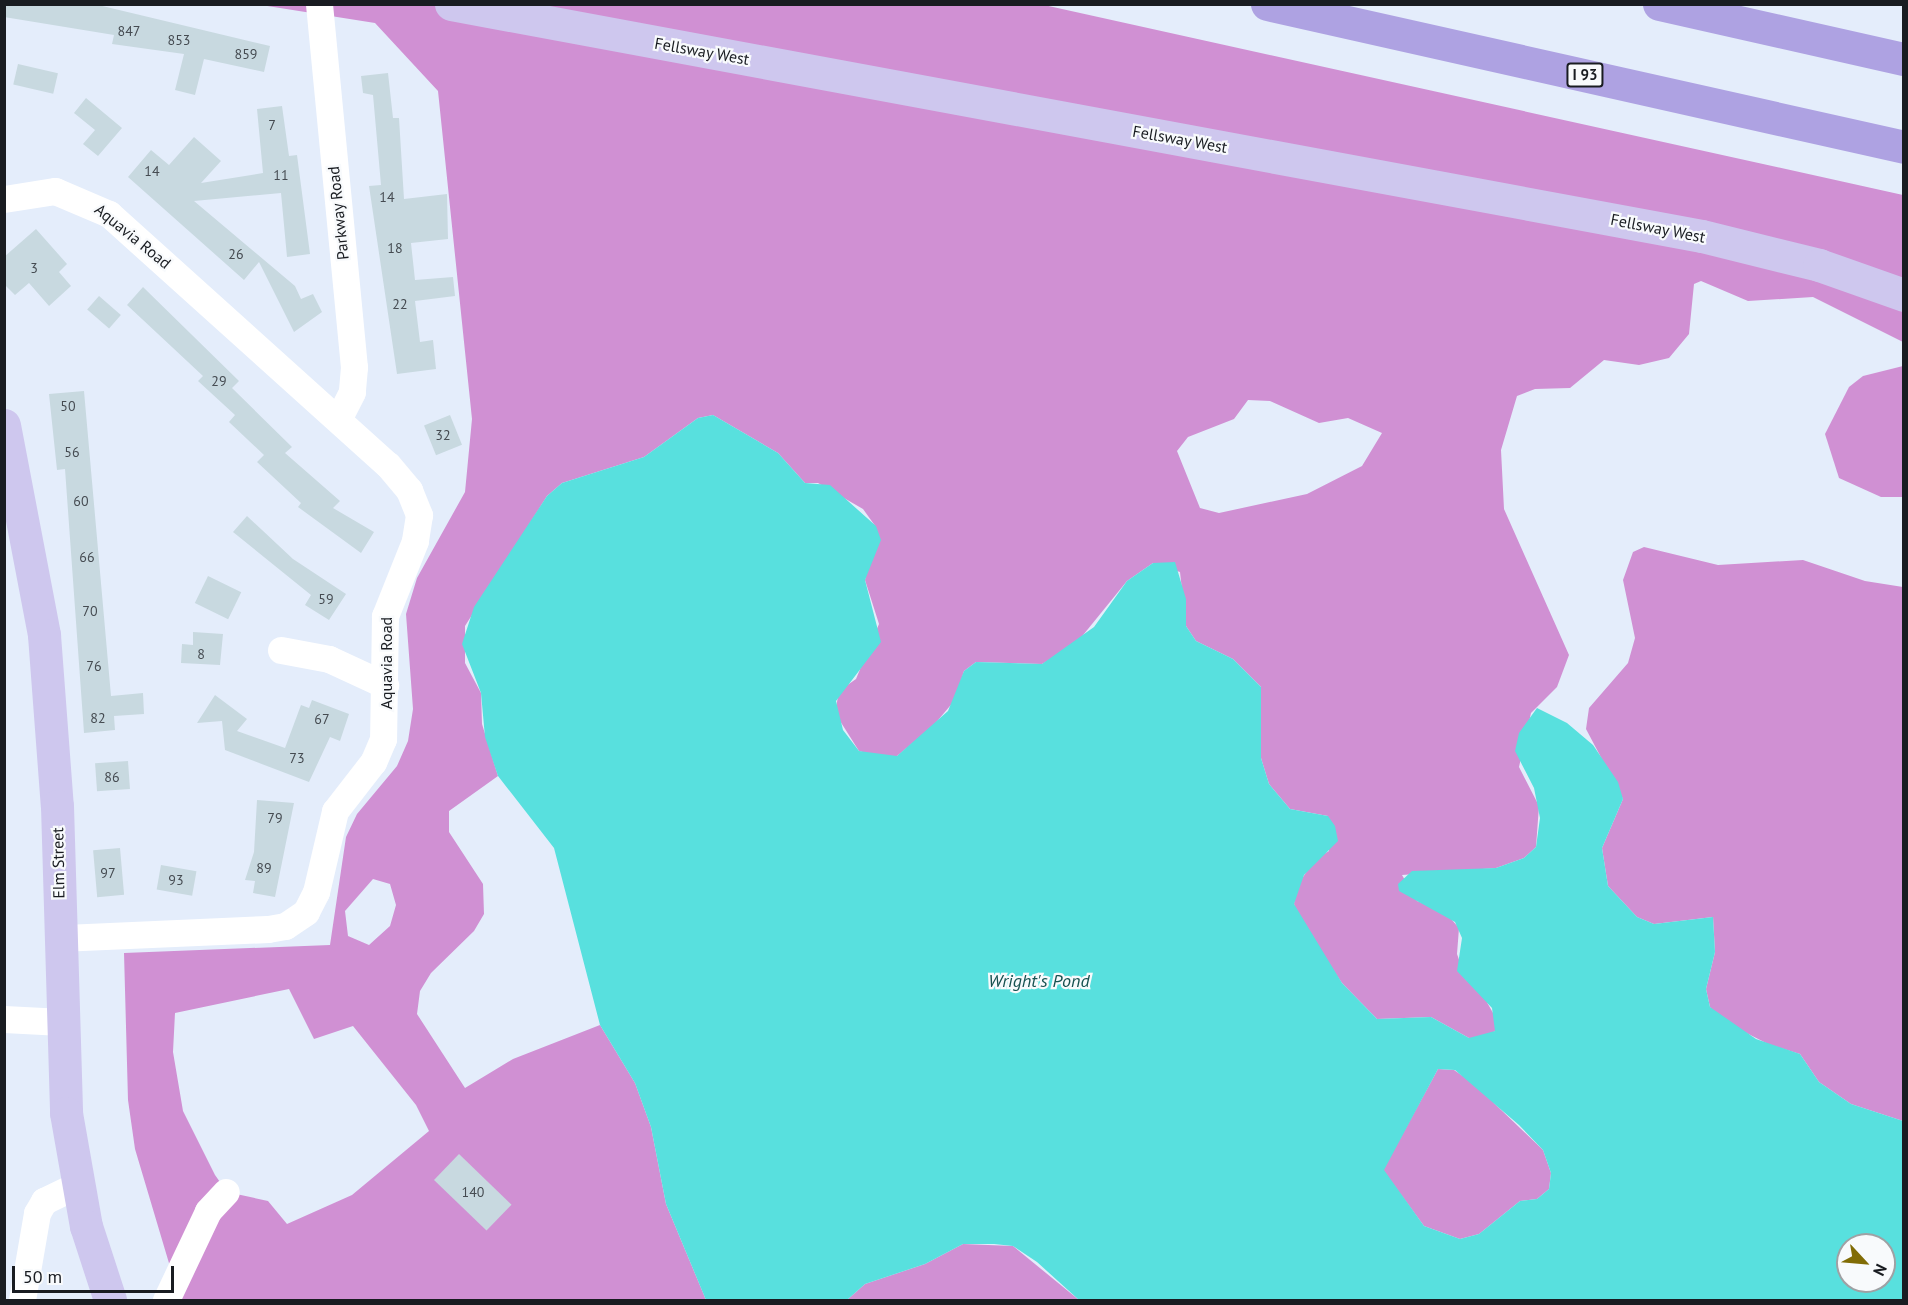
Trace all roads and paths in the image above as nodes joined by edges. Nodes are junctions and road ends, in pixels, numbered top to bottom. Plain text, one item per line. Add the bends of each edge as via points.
1 (319, 4) edge
2 (451, 4) edge
3 (1267, 4) edge
4 (1659, 4) edge
5 (1904, 59) edge
6 (1904, 147) edge
7 (4, 199) edge
8 (1904, 295) edge
9 (339, 418) junction
10 (4, 425) edge
11 (281, 650) dead end
12 (385, 684) junction
13 (59, 938) junction
14 (4, 1018) edge
15 (62, 1022) junction
16 (78, 1185) junction
17 (226, 1192) dead end
18 (22, 1300) edge
19 (110, 1300) edge
20 (166, 1300) edge

1 - 9 street, Parkway Road via 354,367 352,392
2 - 8 main road, Fellsway West via 1702,236 1819,265
3 - 6 highway, I 93
4 - 5 highway
7 - 9 street, Aquavia Road via 54,190 99,207
9 - 12 street, Aquavia Road via 401,479 418,509 415,541 387,606
10 - 13 main road, Elm Street via 44,635 57,806
11 - 12 street via 329,659
12 - 13 street, Aquavia Road via 381,746 335,812 316,892 300,918 268,929
13 - 15 main road, Elm Street
14 - 15 street
15 - 16 main road, Elm Street
16 - 18 street via 44,1200 38,1213
16 - 19 main road, Elm Street
17 - 20 street via 208,1211

